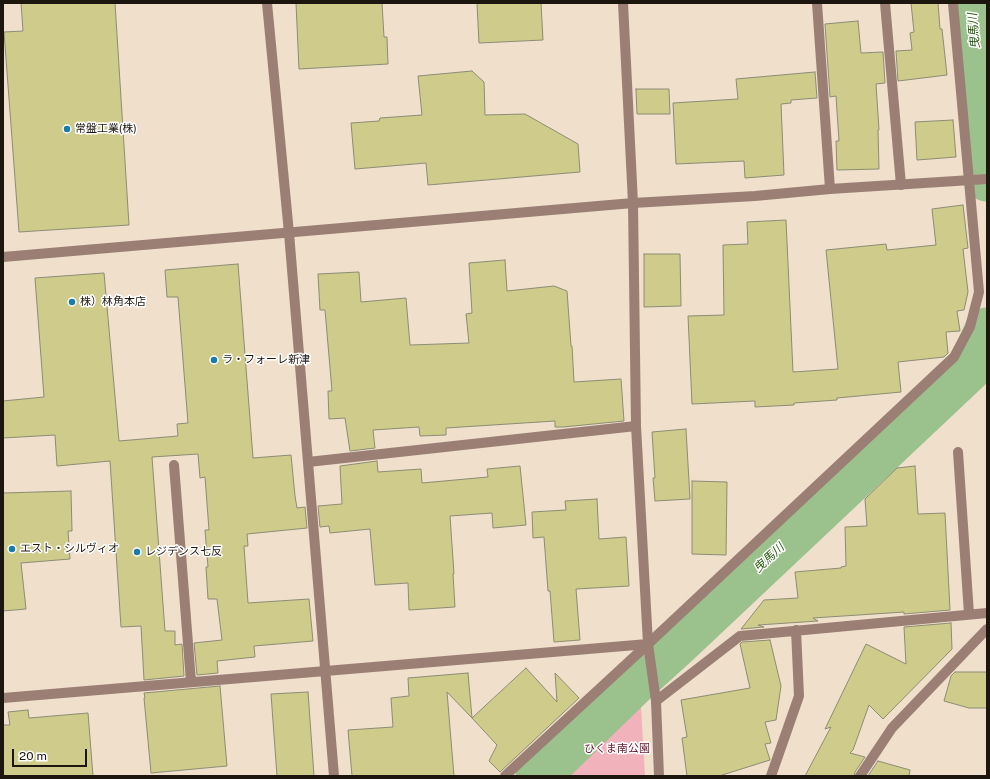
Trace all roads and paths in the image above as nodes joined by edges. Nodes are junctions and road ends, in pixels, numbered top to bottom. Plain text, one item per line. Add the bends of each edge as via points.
1 (267, 3) edge
2 (623, 3) edge
3 (817, 3) edge
4 (885, 3) edge
5 (953, 3) edge
6 (987, 179) edge
7 (970, 180) junction
8 (901, 185) junction
9 (830, 189) junction
10 (633, 204) junction
11 (289, 233) junction
12 (3, 257) edge
13 (636, 426) junction
14 (958, 452) dead end
15 (308, 462) junction
16 (174, 465) dead end
17 (987, 613) edge
18 (968, 614) junction
19 (987, 628) edge
20 (796, 630) junction
21 (649, 650) junction
22 (326, 671) junction
23 (191, 682) junction
24 (3, 698) edge
25 (656, 701) junction
26 (334, 776) edge
27 (505, 776) edge
28 (659, 776) edge
29 (771, 776) edge
30 (860, 776) edge

1 - 11 street
2 - 10 street
3 - 9 street
4 - 8 street
5 - 7 street
6 - 7 street
7 - 8 street
7 - 21 street via 979,292 970,327 954,357
8 - 9 street
9 - 10 street
10 - 11 street
10 - 13 street
11 - 12 street
11 - 15 street
13 - 15 street
13 - 21 street
14 - 18 street
15 - 22 street
16 - 23 street
17 - 18 street
18 - 20 street
19 - 30 street via 892,728
20 - 25 street via 740,636
20 - 29 street via 799,696
21 - 22 street
21 - 25 street
21 - 27 street
22 - 23 street
22 - 26 street
23 - 24 street
25 - 28 street

